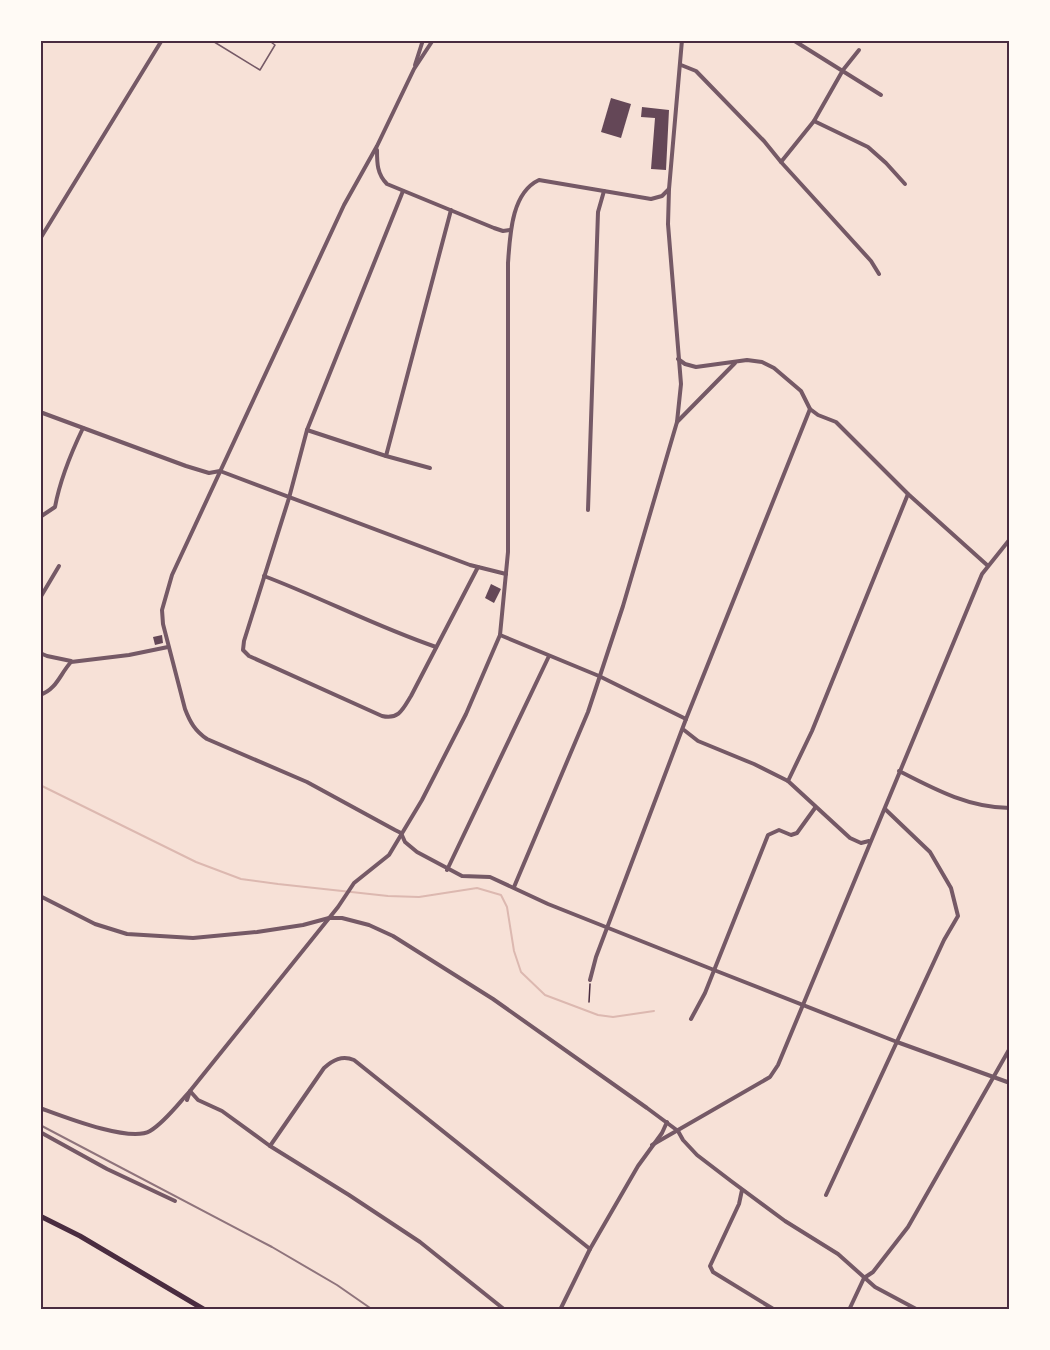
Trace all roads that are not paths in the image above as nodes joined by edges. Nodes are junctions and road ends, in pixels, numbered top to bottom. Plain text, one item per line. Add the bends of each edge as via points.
1 (162, 40) edge
2 (211, 40) edge
3 (268, 40) edge
4 (423, 40) edge
5 (434, 40) edge
6 (682, 40) edge
7 (793, 40) edge
8 (859, 50) dead end
9 (681, 65) junction
10 (414, 69) junction
11 (843, 70) junction
12 (881, 94) dead end
13 (814, 121) junction
14 (377, 146) junction
15 (781, 162) junction
16 (905, 184) dead end
17 (669, 189) junction
18 (604, 190) junction
19 (403, 191) junction
20 (451, 210) junction
21 (510, 230) junction
22 (40, 240) edge
23 (879, 274) dead end
24 (678, 358) junction
25 (736, 363) junction
26 (810, 409) junction
27 (40, 412) edge
28 (677, 422) junction
29 (83, 428) junction
30 (307, 430) junction
31 (386, 456) junction
32 (430, 468) dead end
33 (220, 471) junction
34 (908, 494) junction
35 (289, 498) junction
36 (588, 510) dead end
37 (40, 517) edge
38 (1010, 539) edge
39 (987, 565) junction
40 (59, 566) dead end
41 (478, 567) junction
42 (506, 574) junction
43 (264, 576) junction
44 (40, 598) edge
45 (500, 635) junction
46 (168, 647) junction
47 (436, 647) junction
48 (40, 653) edge
49 (549, 656) junction
50 (71, 662) junction
51 (599, 676) junction
52 (40, 695) edge
53 (686, 719) junction
54 (684, 730) junction
55 (899, 771) junction
56 (788, 782) junction
57 (815, 808) junction
58 (1010, 808) edge
59 (885, 809) junction
60 (401, 833) junction
61 (870, 841) junction
62 (447, 870) junction
63 (514, 887) junction
64 (40, 896) edge
65 (338, 907) junction
66 (328, 918) junction
67 (342, 918) junction
68 (608, 927) junction
69 (714, 970) junction
70 (590, 980) road end
71 (803, 1005) junction
72 (691, 1019) dead end
73 (897, 1042) junction
74 (1010, 1048) edge
75 (993, 1076) junction
76 (1010, 1083) edge
77 (190, 1091) junction
78 (187, 1100) dead end
79 (40, 1108) edge
80 (667, 1122) junction
81 (678, 1131) junction
82 (40, 1132) edge
83 (652, 1145) junction
84 (270, 1146) junction
85 (742, 1190) junction
86 (826, 1195) dead end
87 (175, 1202) dead end
88 (40, 1216) edge
89 (590, 1249) junction
90 (864, 1278) junction
91 (205, 1310) edge
92 (505, 1310) edge
93 (560, 1310) edge
94 (775, 1310) edge
95 (849, 1310) edge
96 (918, 1310) edge

1 - 22 street
2 - 3 lane via 260,70 275,45
4 - 10 street
5 - 10 street
6 - 9 street
7 - 11 street
8 - 11 street
9 - 15 street via 696,72
9 - 17 street
10 - 14 street
11 - 12 street
11 - 13 street
13 - 15 street
13 - 16 street via 868,147
14 - 19 street via 380,177
14 - 33 street via 344,205
15 - 23 street
17 - 18 street via 651,200
17 - 24 street
18 - 21 street via 539,180 529,184
18 - 36 street via 598,212
19 - 20 street
19 - 30 street
20 - 21 street via 494,228
20 - 31 street
21 - 42 street
24 - 25 street via 696,367
24 - 28 street via 681,384
25 - 26 street via 747,360 774,368 801,391
25 - 28 street
26 - 34 street via 836,422
26 - 53 street
27 - 29 street
28 - 51 street
29 - 33 street via 186,466 209,473
29 - 37 street via 55,507
30 - 31 street
30 - 35 street
31 - 32 street
33 - 35 street
33 - 46 street via 165,596 162,610
34 - 39 street
34 - 56 street
35 - 41 street
35 - 43 street
38 - 39 street
39 - 55 street
40 - 44 street
41 - 42 street
41 - 47 street
42 - 45 street
43 - 47 street
43 - 47 street via 243,650 269,666 382,716 400,714
45 - 49 street
45 - 60 street via 437,773
46 - 50 street
46 - 60 street via 185,709 197,732 307,782
48 - 50 street
49 - 51 street
49 - 62 street
50 - 52 street via 55,687
51 - 53 street
51 - 63 street via 588,712
53 - 54 street
54 - 56 street via 698,741
54 - 68 street
55 - 58 street via 967,802
55 - 59 street
56 - 57 street
57 - 61 street via 850,838 861,843
57 - 69 street via 797,833 779,830 768,835
59 - 61 street
59 - 73 street via 930,852 951,888 958,916
60 - 62 street via 417,852
60 - 65 street via 389,855 350,888
61 - 71 street
62 - 63 street via 462,876 490,877
63 - 68 street
64 - 66 street via 95,924 127,934 193,938 292,927
65 - 66 street
65 - 67 street
66 - 67 street
66 - 77 street
67 - 80 street via 393,936 438,963
68 - 69 street
68 - 70 street
69 - 71 street
69 - 72 street
71 - 73 street
71 - 81 street via 770,1077
73 - 75 street
73 - 86 street
74 - 75 street
75 - 76 street
75 - 90 street via 908,1227
77 - 78 street
77 - 79 street via 148,1133 94,1127
77 - 84 street
80 - 81 street
80 - 83 street
81 - 83 street
81 - 85 street via 697,1155
82 - 87 street
83 - 89 street
84 - 89 street via 324,1068 346,1057
84 - 92 street via 420,1242
85 - 90 street via 838,1254
85 - 94 street via 740,1204 710,1266 713,1272
88 - 91 main road
89 - 93 street
90 - 95 street
90 - 96 street

